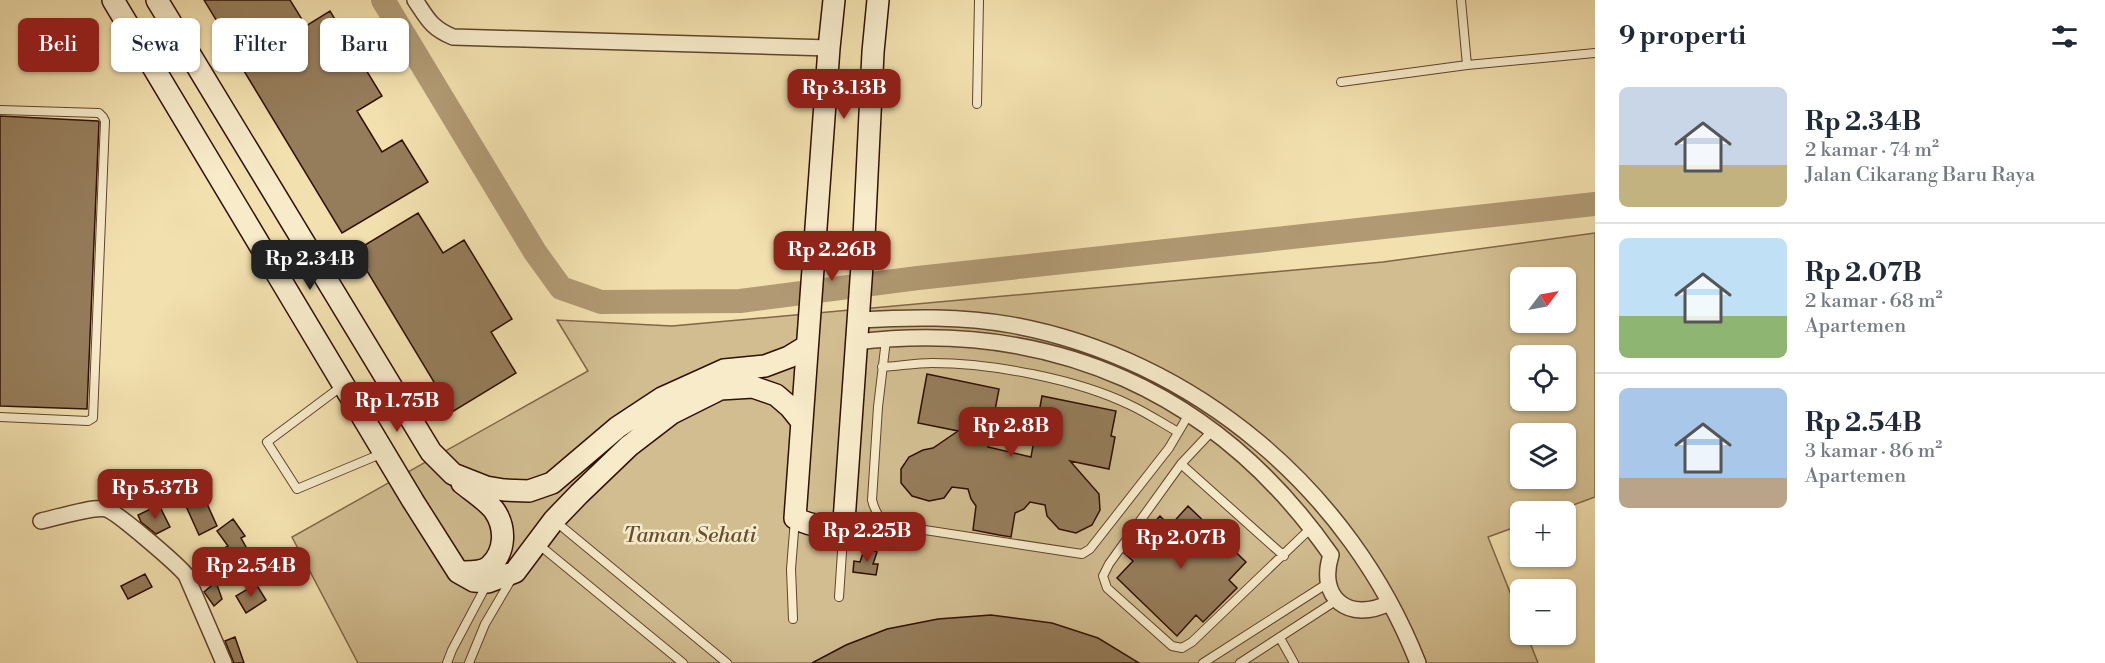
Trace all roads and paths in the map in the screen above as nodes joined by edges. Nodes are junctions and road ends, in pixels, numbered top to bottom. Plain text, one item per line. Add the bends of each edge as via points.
1 (112, 0) edge
2 (157, 0) edge
3 (415, 0) edge
4 (834, 0) edge
5 (878, 0) edge
6 (979, 0) edge
7 (1461, 0) edge
8 (829, 48) junction
9 (1595, 53) edge
10 (1467, 65) junction
11 (1341, 82) dead end
12 (977, 104) dead end
13 (0, 110) edge
14 (858, 320) junction
15 (886, 339) junction
16 (856, 342) junction
17 (807, 346) junction
18 (882, 367) junction
19 (343, 385) junction
20 (1189, 414) junction
21 (0, 417) edge
22 (802, 422) junction
23 (1213, 430) junction
24 (1178, 432) junction
25 (384, 453) junction
26 (1181, 464) junction
27 (453, 474) junction
28 (795, 518) junction
29 (554, 520) junction
30 (41, 521) dead end
31 (844, 521) junction
32 (1312, 527) junction
33 (1351, 542) junction
34 (537, 543) junction
35 (1284, 555) junction
36 (1331, 555) junction
37 (458, 572) junction
38 (515, 572) junction
39 (488, 582) junction
40 (1328, 583) junction
41 (839, 597) dead end
42 (1337, 600) junction
43 (1389, 603) junction
44 (793, 619) dead end
45 (1280, 638) junction
46 (224, 663) edge
47 (447, 663) edge
48 (469, 663) edge
49 (683, 663) edge
50 (727, 663) edge
51 (1203, 663) edge
52 (1240, 663) edge
53 (1294, 663) edge
54 (1418, 663) edge

1 - 19 main road
2 - 27 main road via 431,452
3 - 8 street via 439,31 453,37
4 - 8 main road
5 - 14 main road
6 - 12 lane
7 - 10 lane
8 - 17 main road
9 - 10 lane
10 - 11 lane
13 - 21 lane via 99,113 105,121 93,418 88,421
14 - 16 main road
14 - 33 street via 961,318 1012,325 1111,353 1203,400 1245,430 1305,486
15 - 16 street
15 - 18 lane
15 - 20 street via 976,339 1055,354 1108,372
16 - 31 main road
17 - 22 main road
17 - 27 main road via 765,366 724,370 662,398 618,427 552,483 529,491 504,490
18 - 24 lane via 933,363 1040,376 1130,405
18 - 24 lane via 872,500 884,523 892,525 1082,554 1090,549
19 - 25 main road
19 - 25 lane via 267,442 297,489
20 - 23 street
20 - 24 lane
22 - 28 main road
22 - 29 main road via 776,395 753,387 720,389 672,413 629,446
23 - 26 lane
23 - 32 street via 1266,475
25 - 37 main road
26 - 35 lane
26 - 35 lane via 1104,576 1107,588 1172,646 1182,648 1192,642
27 - 37 main road via 493,509 503,536 500,552 490,567
28 - 31 main road via 820,526
28 - 44 lane
29 - 34 main road
29 - 50 lane
30 - 46 street via 89,510 106,509 117,515 186,575
31 - 41 lane
32 - 35 lane
32 - 36 street
33 - 36 street
33 - 43 street
34 - 38 main road
34 - 49 lane
36 - 40 street
37 - 39 main road via 474,581
38 - 39 main road
38 - 48 lane via 485,624
39 - 47 lane
40 - 42 street
40 - 51 lane
42 - 43 street via 1349,609 1363,611
42 - 45 lane
43 - 54 street
45 - 52 lane
45 - 53 lane

